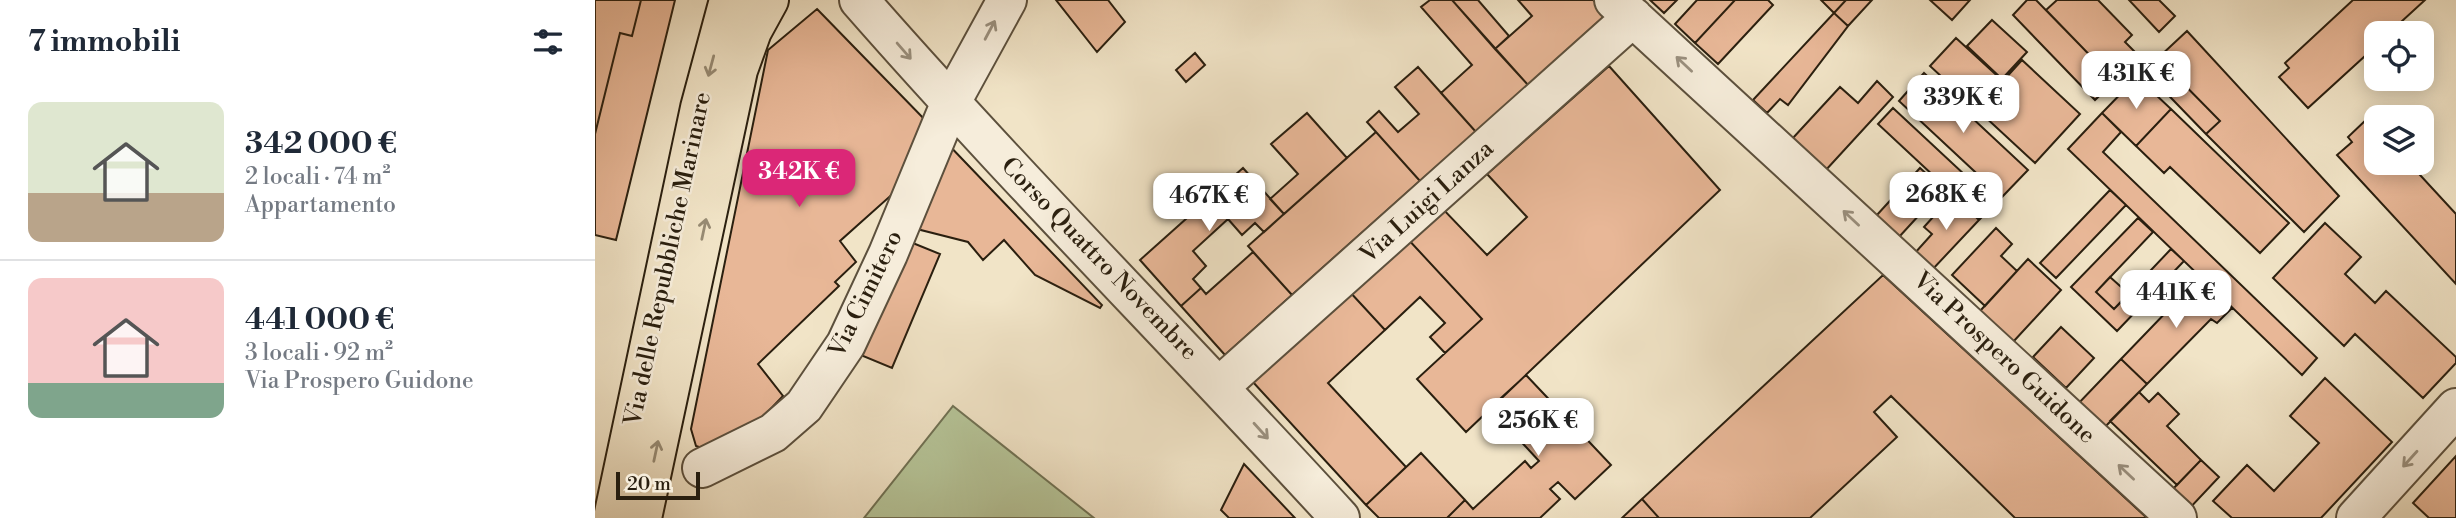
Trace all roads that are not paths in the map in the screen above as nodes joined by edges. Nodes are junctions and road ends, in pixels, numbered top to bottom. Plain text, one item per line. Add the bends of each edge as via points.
1 (729, 0) edge
2 (769, 0) edge
3 (859, 0) edge
4 (1007, 0) edge
5 (1624, 8) edge
6 (950, 104) junction
7 (1220, 386) junction
8 (2456, 408) edge
9 (702, 468) dead end
10 (613, 518) edge
11 (642, 518) edge
12 (1340, 518) edge
13 (2177, 518) edge
14 (2356, 518) edge

1 -> 10 main road, Via delle Repubbliche Marinare via 700,108
11 -> 2 main road, Via delle Repubbliche Marinare via 738,70
3 -> 6 street, Corso Quattro Novembre
6 -> 4 street, Via Cimitero
5 - 7 street, Via Luigi Lanza
13 -> 5 street, Via Prospero Guidone
6 - 7 street, Corso Quattro Novembre
6 - 9 street, Via Cimitero via 846,344 804,407 773,433
7 -> 12 street, Corso Quattro Novembre
8 -> 14 street

